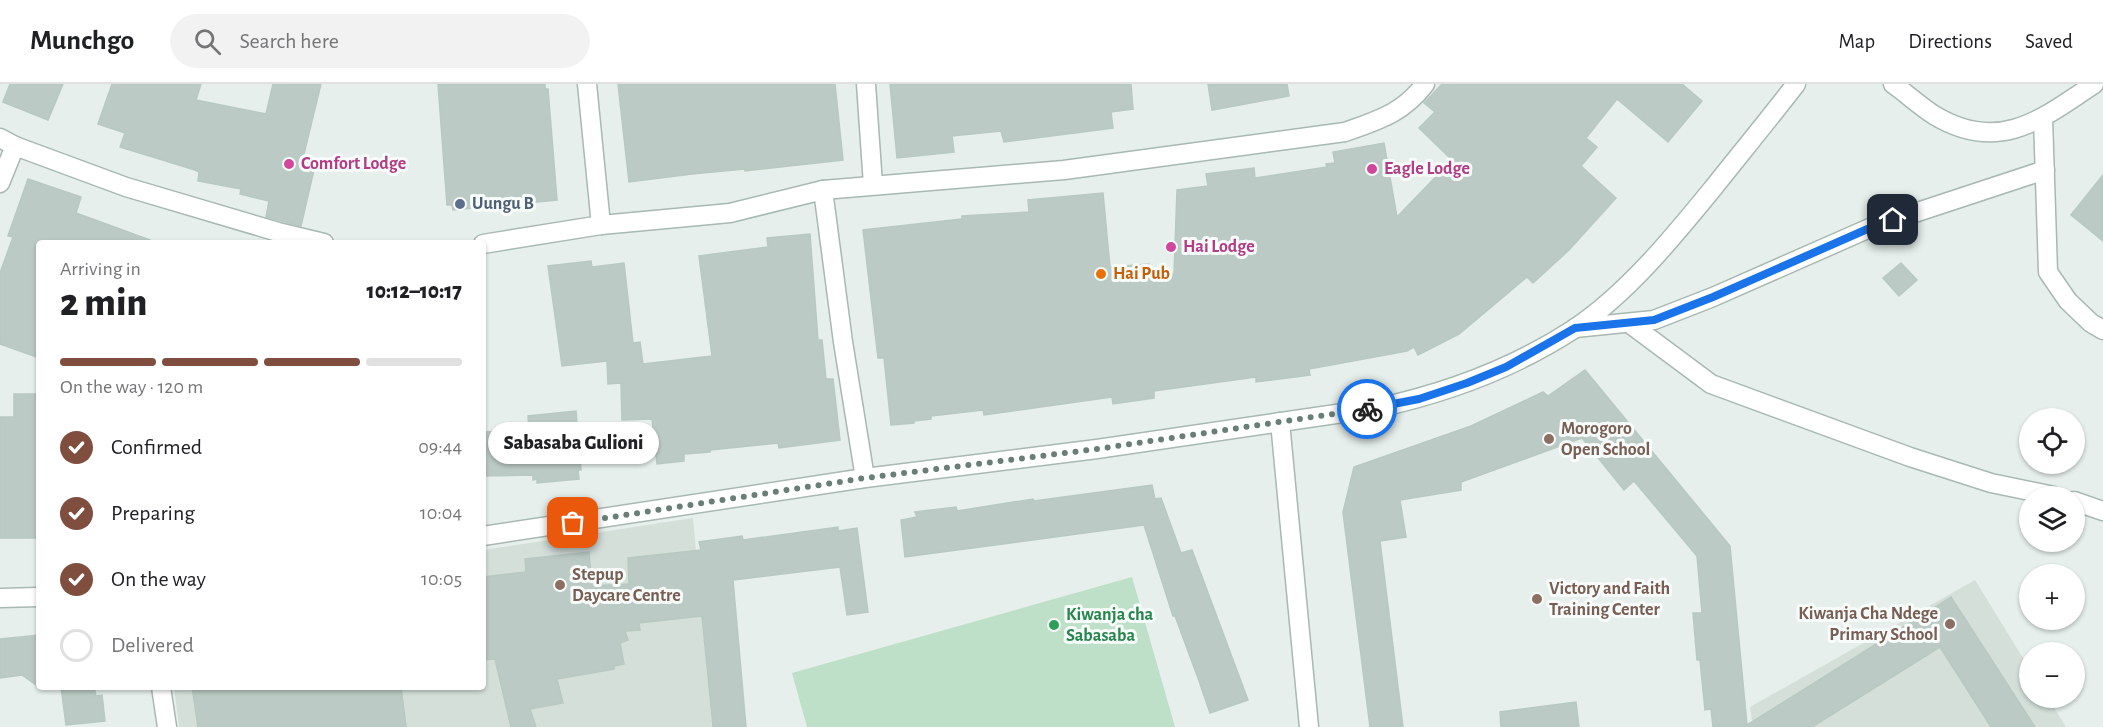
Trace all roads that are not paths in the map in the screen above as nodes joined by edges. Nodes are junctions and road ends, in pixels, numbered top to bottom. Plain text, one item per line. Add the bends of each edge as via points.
1 (587, 84) edge
2 (866, 84) edge
3 (1425, 84) edge
4 (1796, 84) edge
5 (1893, 84) edge
6 (2094, 84) edge
7 (2043, 118) junction
8 (7, 142) edge
9 (2045, 170) junction
10 (0, 183) edge
11 (873, 184) junction
12 (823, 190) junction
13 (601, 225) junction
14 (311, 240) edge
15 (486, 244) edge
16 (1629, 323) junction
17 (1575, 328) junction
18 (2103, 330) edge
19 (1280, 422) junction
20 (865, 478) junction
21 (2019, 489) edge
22 (2085, 505) edge
23 (2103, 511) edge
24 (486, 536) edge
25 (36, 597) edge
26 (0, 598) edge
27 (161, 690) edge
28 (167, 727) edge
29 (1309, 727) edge

1 - 13 street
2 - 11 street
3 - 11 street via 1412,100 1387,116 1345,132 1064,170
4 - 17 street via 1670,241 1619,292
5 - 7 street via 1934,114 1983,133 2011,131
6 - 7 street
7 - 9 street
8 - 10 street
8 - 14 street via 126,187
9 - 16 street via 1872,227 1713,297 1654,320
9 - 18 street via 2048,272 2068,301
11 - 12 street
12 - 13 street via 730,213
12 - 20 street
13 - 15 street
16 - 17 street
16 - 21 street via 1712,384 1910,457
17 - 19 street via 1506,367 1419,399
19 - 20 street
19 - 29 street
20 - 24 street
22 - 23 street
25 - 26 street
27 - 28 street

